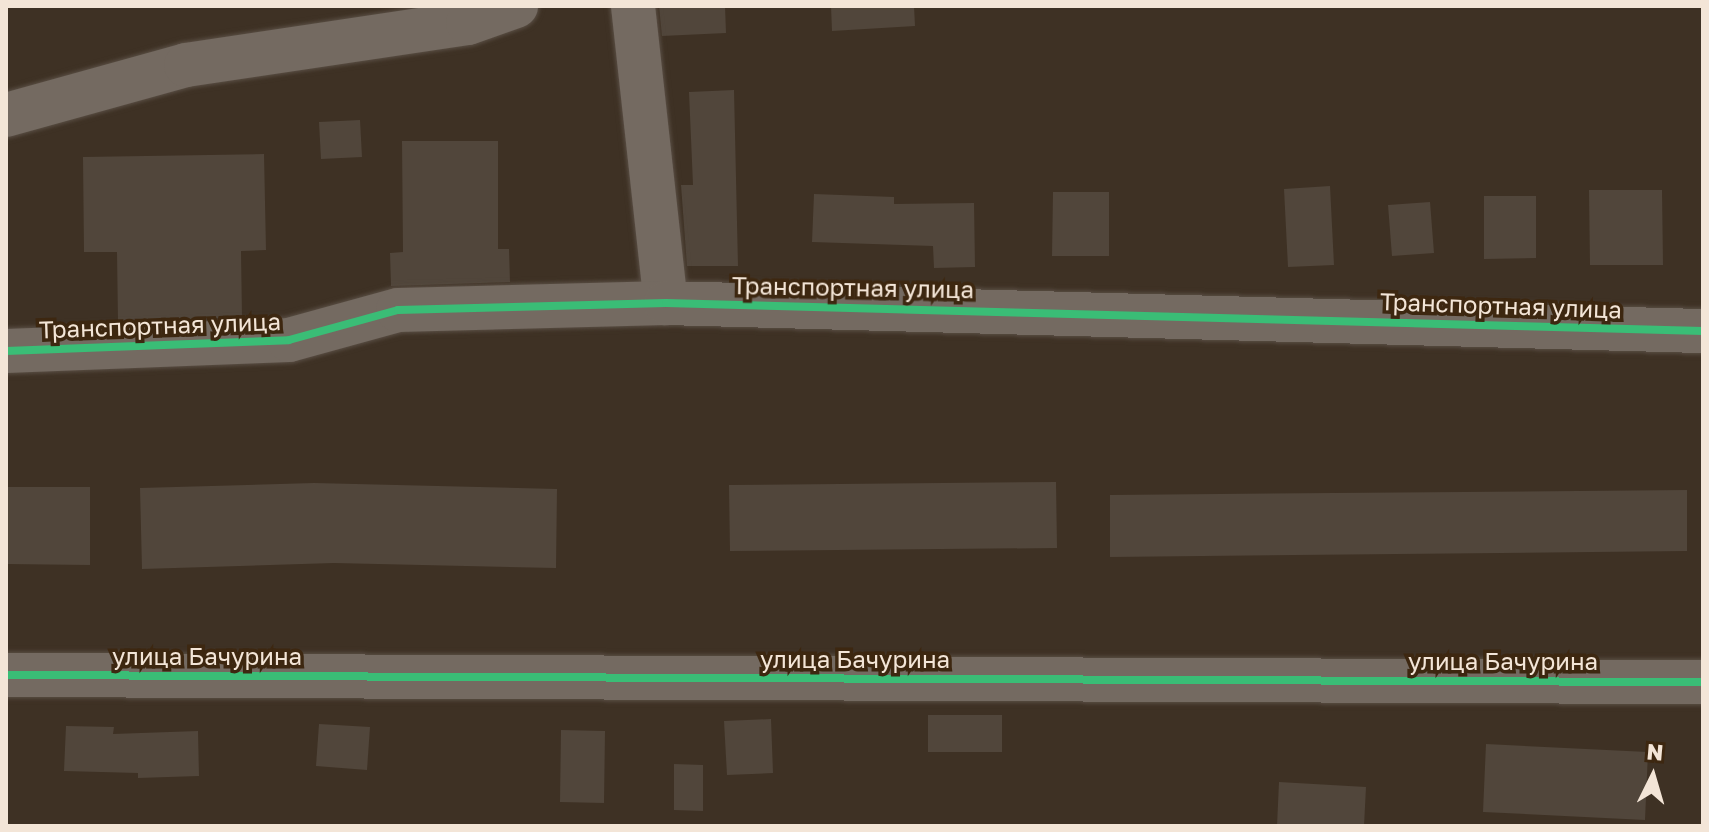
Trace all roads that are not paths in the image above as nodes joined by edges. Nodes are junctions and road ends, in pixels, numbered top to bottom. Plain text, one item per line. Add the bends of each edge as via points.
1 (516, 6) edge
2 (633, 6) edge
3 (6, 115) edge
4 (666, 303) junction
5 (1703, 331) edge
6 (6, 351) edge
7 (6, 675) edge
8 (1703, 682) edge

1 - 3 street via 468,23 186,65
2 - 4 street
4 - 5 street, Транспортная улица
4 - 6 street, Транспортная улица via 398,310 289,340
7 - 8 street, улица Бачурина

